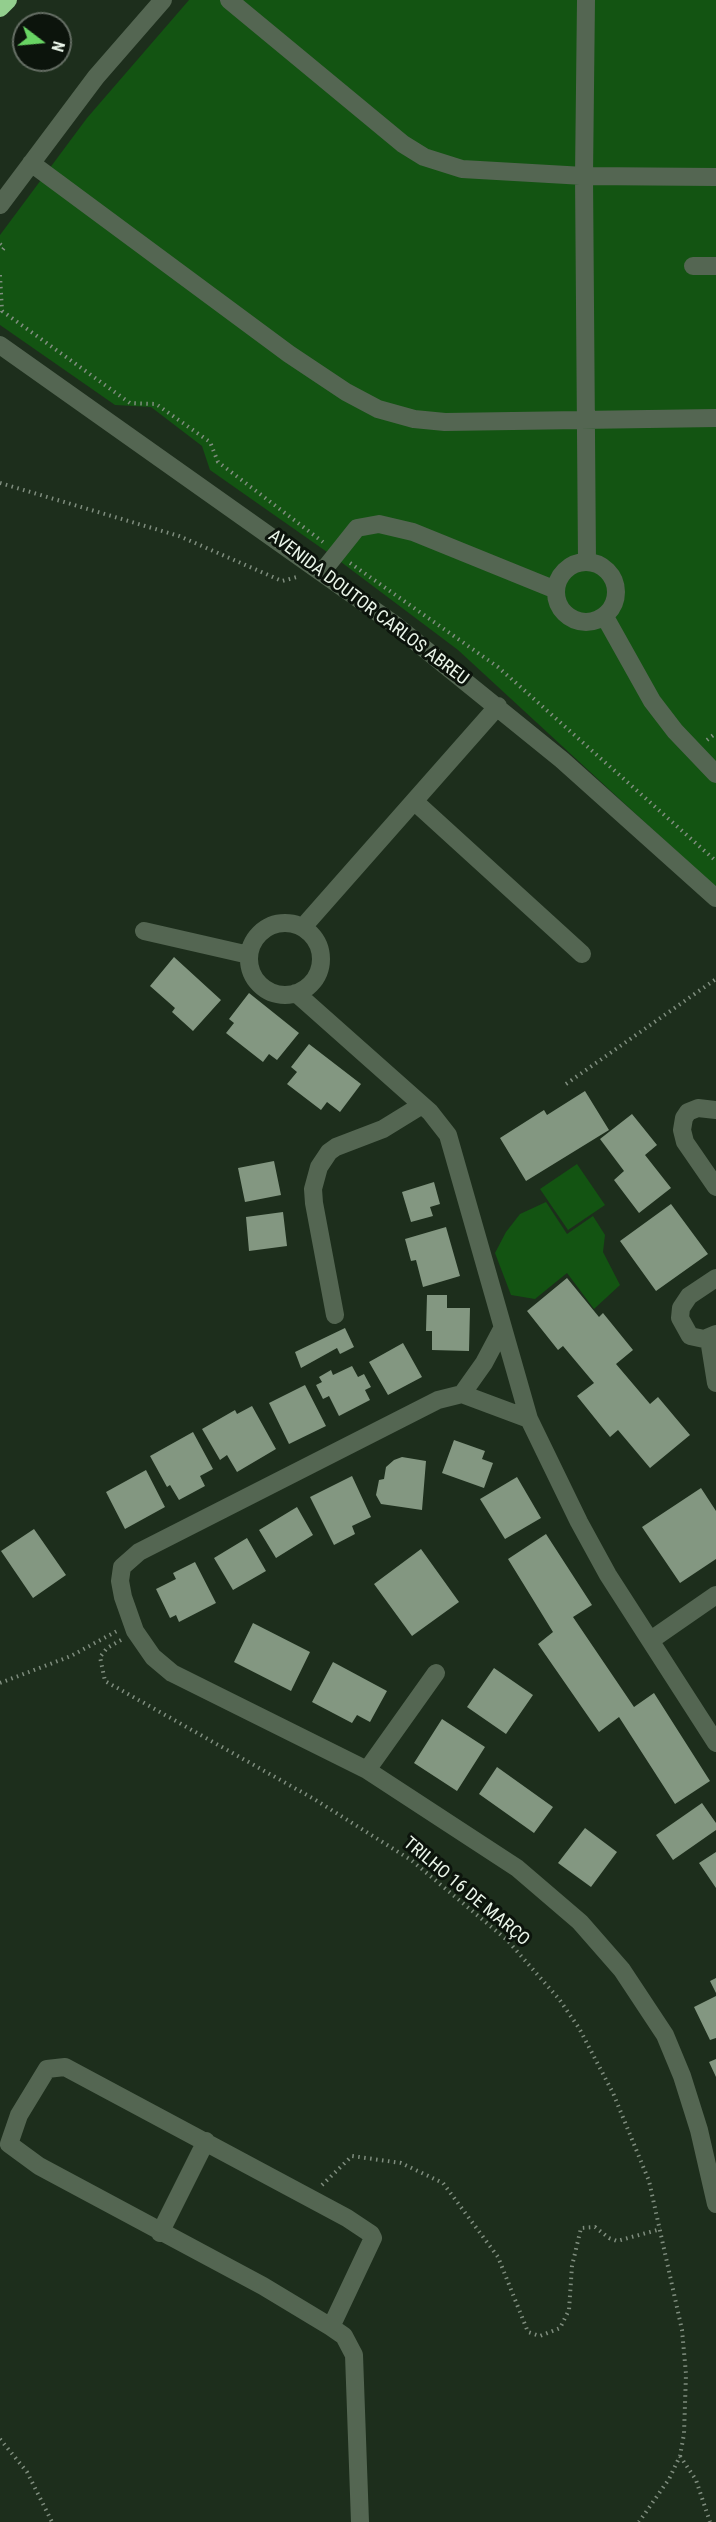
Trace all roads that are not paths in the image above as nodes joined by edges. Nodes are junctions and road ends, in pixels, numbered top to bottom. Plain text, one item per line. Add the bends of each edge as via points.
1 (8, 0) edge
2 (163, 0) edge
3 (229, 0) edge
4 (586, 0) edge
5 (0, 8) edge
6 (31, 163) junction
7 (584, 176) junction
8 (716, 177) edge
9 (0, 205) edge
10 (693, 266) dead end
11 (716, 266) edge
12 (0, 345) edge
13 (716, 418) edge
14 (584, 419) junction
15 (587, 562) junction
16 (322, 572) junction
17 (556, 590) junction
18 (605, 617) junction
19 (498, 706) junction
20 (716, 774) edge
21 (414, 801) junction
22 (716, 898) edge
23 (303, 927) junction
24 (144, 931) dead end
25 (582, 954) dead end
26 (249, 956) junction
27 (296, 993) junction
28 (422, 1105) junction
29 (716, 1110) edge
30 (716, 1186) edge
31 (716, 1278) edge
32 (335, 1315) dead end
33 (502, 1329) junction
34 (713, 1336) edge
35 (716, 1383) edge
36 (462, 1394) junction
37 (529, 1419) junction
38 (716, 1595) edge
39 (651, 1640) junction
40 (436, 1673) dead end
41 (716, 1743) edge
42 (367, 1770) junction
43 (206, 2141) junction
44 (716, 2204) edge
45 (160, 2233) junction
46 (331, 2327) junction
47 (360, 2522) edge

1 - 5 highway
2 - 6 street via 96,77
3 - 7 street via 403,144 424,157 462,169
4 - 7 street
6 - 9 street
6 - 14 street via 289,354 378,409 414,419 446,422
7 - 8 street
7 - 14 street
10 - 11 street
12 - 16 street, AVENIDA DOUTOR CARLOS ABREU
13 - 14 street
14 - 15 street
15 - 17 street via 576,562 566,569
15 - 18 street via 604,567 612,576 613,604
16 - 17 street via 357,528 379,524 413,532
16 - 19 street, AVENIDA DOUTOR CARLOS ABREU
17 - 18 street via 563,612 573,618 586,622
18 - 20 street via 652,700
19 - 21 street
19 - 22 street, AVENIDA DOUTOR CARLOS ABREU
21 - 23 street
21 - 25 street
23 - 26 street via 291,923 268,927 252,944
23 - 27 street via 312,934 321,956 315,979
24 - 26 street
26 - 27 street via 262,987 273,993
27 - 28 street
28 - 32 street via 383,1129 329,1152 319,1167 314,1203
28 - 33 street via 451,1143
29 - 30 street via 698,1108 688,1112 682,1130 685,1142
31 - 34 street via 689,1296 680,1313 681,1323 690,1336
33 - 36 street
33 - 37 street
34 - 35 street
36 - 37 street
36 - 42 street via 438,1400 139,1552 126,1562 121,1573 123,1597 133,1627 153,1657 172,1673
37 - 39 street via 608,1575
38 - 39 street
39 - 41 street
40 - 42 street
42 - 44 street via 517,1868 566,1908 604,1947 640,1994 669,2045 699,2130
43 - 45 street
43 - 45 street via 65,2067 47,2069 19,2115 9,2144 39,2166
43 - 46 street via 366,2229 373,2238
45 - 46 street via 263,2286
46 - 47 street via 344,2336 354,2355

